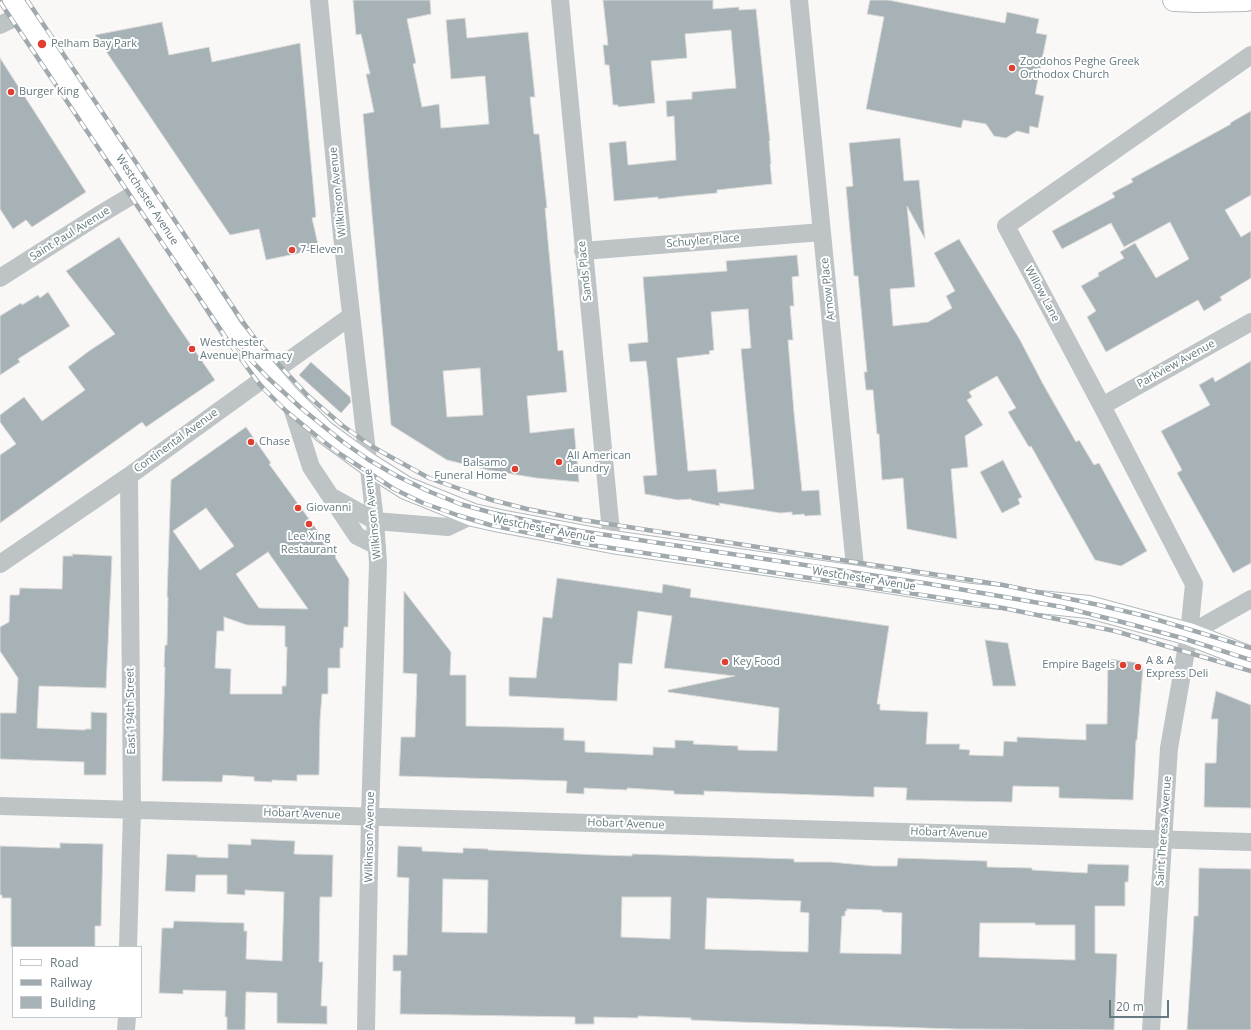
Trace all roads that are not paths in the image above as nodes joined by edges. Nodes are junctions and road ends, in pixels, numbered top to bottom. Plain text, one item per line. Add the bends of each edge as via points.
1 (319, 0) edge
2 (560, 0) edge
3 (799, 0) edge
4 (1174, 0) edge
5 (1246, 0) edge
6 (18, 7) edge
7 (0, 25) edge
8 (1251, 55) edge
9 (142, 190) junction
10 (822, 232) junction
11 (584, 251) junction
12 (0, 278) edge
13 (351, 316) junction
14 (1251, 322) edge
15 (270, 374) junction
16 (287, 395) junction
17 (1102, 406) junction
18 (368, 464) junction
19 (129, 476) junction
20 (331, 497) junction
21 (474, 515) junction
22 (375, 521) junction
23 (612, 542) junction
24 (377, 546) junction
25 (0, 564) edge
26 (856, 577) junction
27 (1251, 599) edge
28 (1190, 634) junction
29 (1251, 658) edge
30 (0, 806) edge
31 (132, 810) junction
32 (370, 816) junction
33 (1164, 839) junction
34 (1251, 842) edge
35 (128, 946) edge
36 (126, 1018) edge
37 (126, 1030) edge
38 (366, 1030) edge
39 (1151, 1030) edge

1 - 13 street, Wilkinson Avenue
2 - 11 street, Sands Place
3 - 10 street, Arnow Place
4 - 5 main road
6 - 7 street
6 - 9 main road, Westchester Avenue
8 - 17 street, Willow Lane via 1006,226
9 - 12 street, Saint Paul Avenue
9 - 15 main road, Westchester Avenue via 232,331
10 - 11 street, Schuyler Place
10 - 26 street, Arnow Place
11 - 23 street, Sands Place
13 - 15 street, Continental Avenue
13 - 18 street, Wilkinson Avenue
14 - 17 street, Parkview Avenue
15 - 16 main road, Westchester Avenue
15 - 19 street, Continental Avenue
16 - 18 main road, Westchester Avenue via 323,431
16 - 20 street, Westchester Avenue via 311,467
17 - 28 street, Willow Lane via 1194,584
18 - 21 main road, Westchester Avenue via 406,488
18 - 22 street, Wilkinson Avenue
19 - 25 street, Continental Avenue
19 - 31 street, East 194th Street
20 - 22 street, Westchester Avenue
20 - 24 street, Westchester Avenue via 357,536
21 - 22 street, Westchester Avenue via 448,527
21 - 23 main road, Westchester Avenue
22 - 24 street, Wilkinson Avenue
23 - 26 main road, Westchester Avenue
24 - 32 street, Wilkinson Avenue
26 - 28 main road, Westchester Avenue via 971,595 1089,607
27 - 28 street
28 - 29 main road, Westchester Avenue
28 - 33 street, Saint Theresa Avenue via 1169,748
30 - 31 street, Hobart Avenue
31 - 32 street, Hobart Avenue
31 - 35 street, East 194th Street
32 - 33 street, Hobart Avenue
32 - 38 street, Wilkinson Avenue
33 - 34 street, Hobart Avenue
33 - 39 street, Saint Theresa Avenue
36 - 37 street

